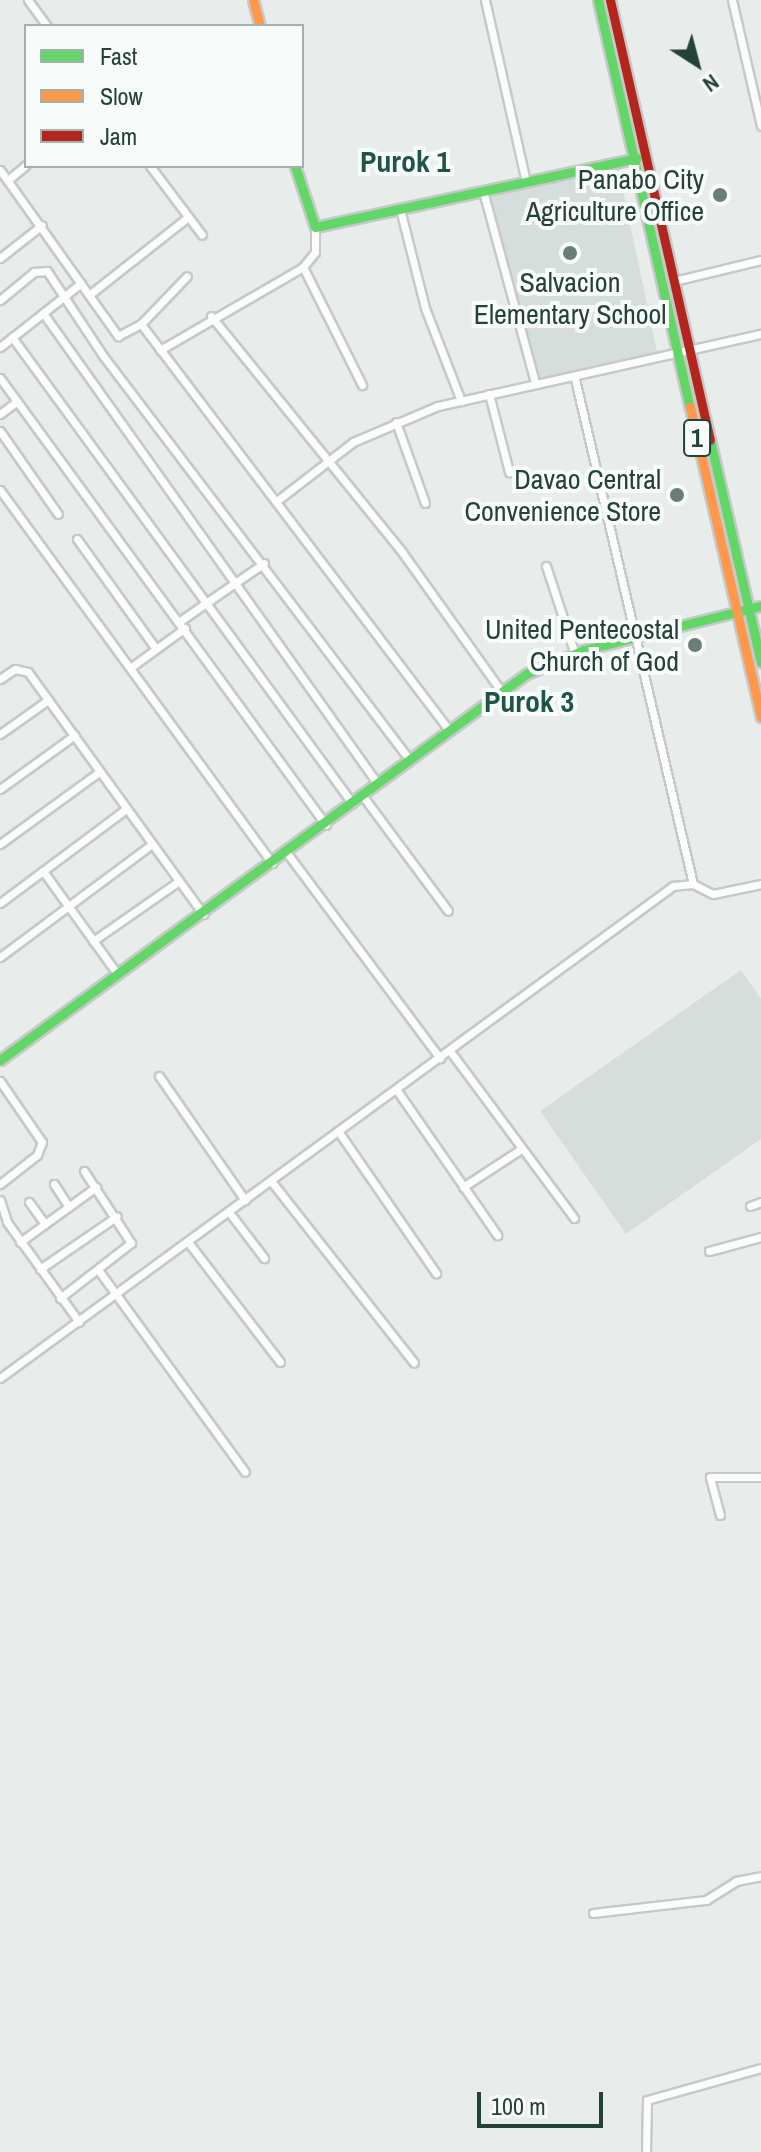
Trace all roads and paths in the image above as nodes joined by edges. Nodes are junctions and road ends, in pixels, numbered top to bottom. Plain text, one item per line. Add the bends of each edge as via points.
1 (28, 0) edge
2 (253, 0) edge
3 (485, 0) edge
4 (598, 0) edge
5 (610, 0) edge
6 (732, 0) edge
7 (46, 24) edge
8 (259, 24) edge
9 (625, 65) junction
10 (613, 68) junction
11 (758, 101) edge
12 (761, 126) edge
13 (646, 156) junction
14 (634, 159) junction
15 (24, 167) edge
16 (151, 168) edge
17 (296, 168) edge
18 (0, 170) edge
19 (8, 180) junction
20 (526, 182) junction
21 (483, 191) junction
22 (400, 209) junction
23 (188, 217) junction
24 (42, 225) junction
25 (315, 227) junction
26 (202, 235) dead end
27 (667, 250) junction
28 (655, 253) junction
29 (0, 258) edge
30 (761, 260) edge
31 (303, 267) junction
32 (187, 276) dead end
33 (674, 281) junction
34 (81, 283) junction
35 (64, 294) junction
36 (89, 295) junction
37 (0, 300) edge
38 (43, 313) junction
39 (211, 316) junction
40 (141, 324) junction
41 (761, 334) edge
42 (12, 337) junction
43 (0, 347) edge
44 (160, 350) junction
45 (690, 351) junction
46 (678, 354) junction
47 (0, 378) edge
48 (575, 379) junction
49 (535, 383) junction
50 (362, 385) dead end
51 (489, 394) junction
52 (17, 401) junction
53 (461, 401) junction
54 (0, 414) edge
55 (396, 422) junction
56 (0, 431) edge
57 (328, 460) junction
58 (717, 469) junction
59 (509, 472) dead end
60 (705, 472) junction
61 (0, 490) edge
62 (278, 500) junction
63 (425, 503) dead end
64 (58, 514) dead end
65 (77, 539) dead end
66 (264, 563) junction
67 (546, 566) dead end
68 (236, 583) junction
69 (207, 603) junction
70 (761, 606) edge
71 (749, 609) junction
72 (737, 612) junction
73 (183, 625) junction
74 (635, 637) junction
75 (156, 649) junction
76 (575, 654) junction
77 (761, 662) edge
78 (130, 668) junction
79 (0, 679) edge
80 (501, 691) junction
81 (48, 700) junction
82 (761, 717) edge
83 (449, 730) junction
84 (0, 734) edge
85 (75, 735) junction
86 (409, 759) junction
87 (99, 772) junction
88 (377, 783) junction
89 (0, 789) edge
90 (362, 795) junction
91 (352, 803) junction
92 (126, 809) junction
93 (326, 825) junction
94 (0, 844) edge
95 (152, 844) junction
96 (287, 853) junction
97 (272, 864) junction
98 (43, 871) junction
99 (179, 881) junction
100 (693, 884) junction
101 (761, 884) edge
102 (0, 903) edge
103 (68, 906) junction
104 (448, 911) dead end
105 (203, 914) junction
106 (93, 941) junction
107 (0, 957) edge
108 (118, 975) junction
109 (450, 1051) junction
110 (440, 1058) junction
111 (0, 1060) edge
112 (159, 1076) dead end
113 (0, 1081) edge
114 (396, 1089) junction
115 (338, 1131) junction
116 (521, 1149) junction
117 (84, 1171) dead end
118 (271, 1181) junction
119 (0, 1184) edge
120 (54, 1184) dead end
121 (96, 1187) junction
122 (463, 1187) junction
123 (0, 1200) edge
124 (245, 1200) junction
125 (29, 1202) dead end
126 (761, 1202) edge
127 (750, 1206) dead end
128 (69, 1207) junction
129 (229, 1212) junction
130 (117, 1216) junction
131 (574, 1218) dead end
132 (45, 1224) junction
133 (497, 1235) dead end
134 (761, 1237) edge
135 (20, 1242) junction
136 (188, 1242) junction
137 (709, 1251) dead end
138 (264, 1258) dead end
139 (40, 1269) junction
140 (99, 1271) junction
141 (436, 1273) dead end
142 (116, 1293) junction
143 (60, 1298) junction
144 (79, 1322) junction
145 (280, 1362) dead end
146 (414, 1363) dead end
147 (0, 1378) edge
148 (245, 1472) dead end
149 (761, 1477) edge
150 (720, 1515) dead end
151 (761, 1876) edge
152 (593, 1913) dead end
153 (761, 2068) edge
154 (646, 2152) edge

1 - 7 street
2 - 8 main road
3 - 20 street
4 - 10 main road, 1
5 - 9 main road, 1
6 - 11 street
9 - 10 main road
9 - 13 main road, 1
10 - 14 main road, 1
11 - 12 street
13 - 14 main road
13 - 27 main road, 1
14 - 20 main road
14 - 28 main road, 1
15 - 19 street
16 - 23 street
17 - 25 main road
18 - 19 street
19 - 24 street
20 - 21 main road
21 - 22 main road
21 - 49 street
22 - 25 main road
22 - 53 street via 425,308
23 - 26 street
23 - 36 street
24 - 29 street
24 - 34 street
25 - 31 street via 315,252
27 - 28 main road
27 - 33 main road, 1
28 - 46 main road, 1
30 - 33 street
31 - 39 street
31 - 50 street
32 - 40 street
33 - 45 main road, 1
34 - 35 street
34 - 36 street
35 - 37 street via 44,268
35 - 38 street
35 - 66 street
36 - 40 street via 118,336
38 - 42 street
38 - 68 street
39 - 44 street
39 - 57 street
40 - 44 street
41 - 45 street
42 - 43 street
42 - 69 street
44 - 62 street
45 - 46 street
45 - 58 main road, 1
46 - 48 street
46 - 60 main road, 1
47 - 52 street
48 - 49 street
48 - 74 street
49 - 51 street
51 - 53 street
51 - 59 street
52 - 54 street
52 - 73 street
53 - 55 street
55 - 57 street
55 - 63 street
56 - 64 street
57 - 62 street
57 - 80 street
58 - 60 main road
58 - 71 main road, 1
60 - 72 main road, 1
61 - 78 street
62 - 83 street
65 - 75 street
66 - 68 street
66 - 86 street
67 - 76 street
68 - 69 street
68 - 88 street
69 - 73 street
69 - 91 street
70 - 71 main road
71 - 72 main road
71 - 77 main road, 1
72 - 74 main road
72 - 82 main road, 1
73 - 75 street
73 - 93 street
74 - 76 main road
74 - 100 street
75 - 78 street
76 - 80 main road
78 - 97 street
79 - 81 street via 25,670
80 - 83 main road
81 - 84 street
81 - 85 street
83 - 86 main road
85 - 87 street
85 - 89 street
86 - 88 main road
87 - 92 street
87 - 94 street
88 - 90 main road
90 - 91 main road
90 - 104 street
91 - 93 main road
92 - 95 street
92 - 98 street
93 - 96 main road
95 - 99 street
95 - 103 street
96 - 97 main road
96 - 110 street
97 - 105 main road
98 - 102 street
98 - 103 street
99 - 105 street
99 - 106 street
100 - 101 street via 706,894
100 - 109 street via 673,886
103 - 106 street
103 - 107 street
105 - 108 main road
106 - 108 street
108 - 111 main road
109 - 110 street
109 - 116 street
110 - 114 street
112 - 124 street
113 - 119 street via 42,1142 37,1155
114 - 115 street
114 - 122 street
115 - 118 street
115 - 141 street
116 - 122 street
116 - 131 street
117 - 121 street
118 - 124 street
118 - 146 street
120 - 128 street
121 - 128 street
121 - 130 street
122 - 133 street
123 - 135 street
124 - 129 street
125 - 132 street
126 - 127 street
128 - 132 street
129 - 136 street
129 - 138 street
130 - 139 street
130 - 140 street via 131,1243
132 - 135 street
134 - 137 street
135 - 139 street
136 - 142 street
136 - 145 street
139 - 143 street
140 - 142 street
140 - 143 street
142 - 144 street
142 - 148 street
143 - 144 street
144 - 147 street
149 - 150 street via 710,1477
151 - 152 street via 706,1900
153 - 154 street via 647,2100

